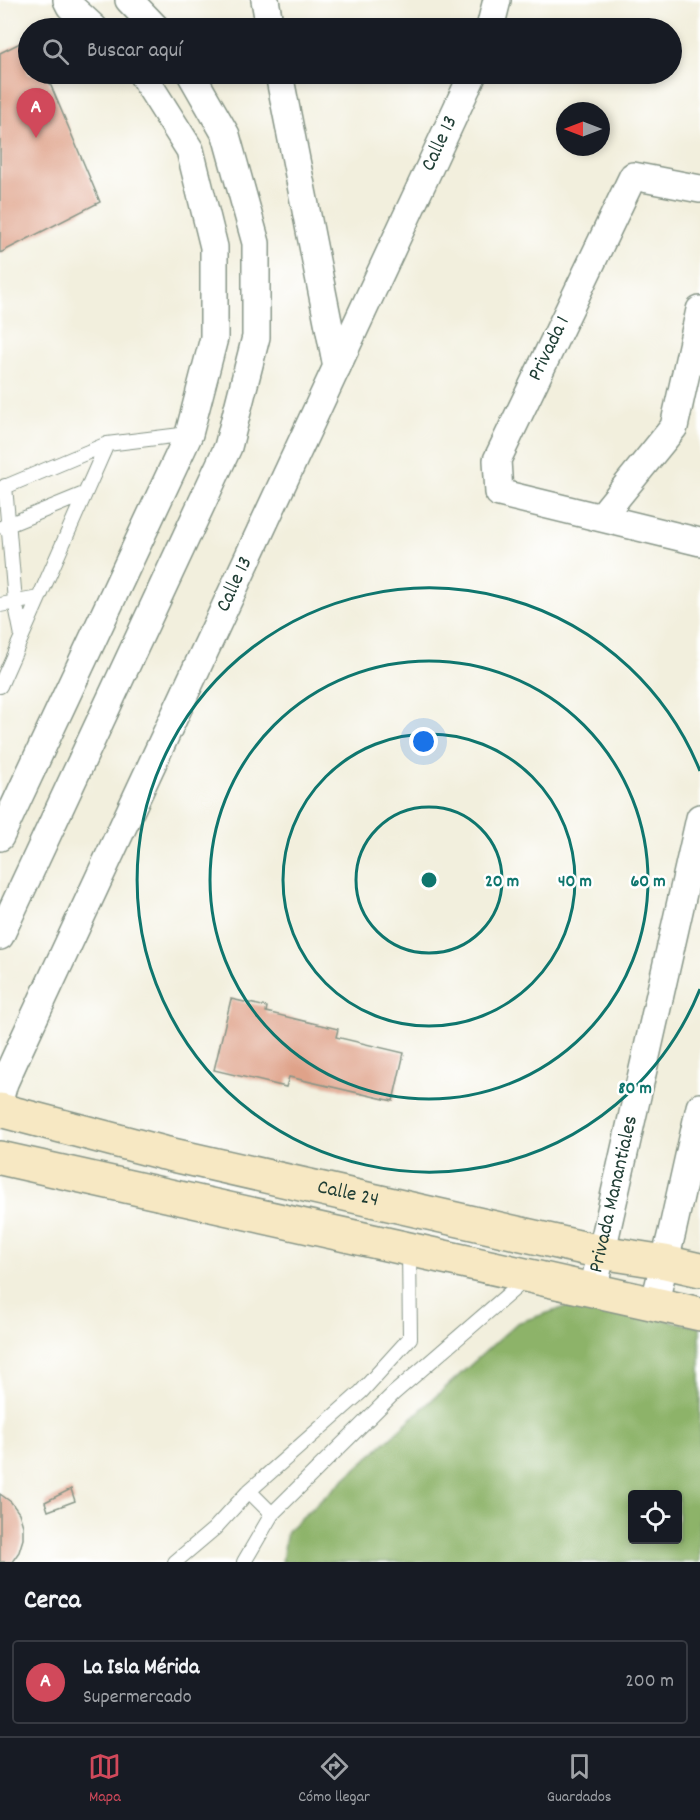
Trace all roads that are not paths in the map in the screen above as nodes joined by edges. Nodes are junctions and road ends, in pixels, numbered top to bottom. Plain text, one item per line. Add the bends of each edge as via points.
1 (67, 0) edge
2 (129, 0) edge
3 (265, 0) edge
4 (497, 0) edge
5 (83, 18) edge
6 (146, 18) edge
7 (268, 18) edge
8 (492, 18) edge
9 (148, 84) edge
10 (197, 84) edge
11 (281, 84) edge
12 (468, 84) edge
13 (700, 189) edge
14 (700, 310) edge
15 (337, 367) junction
16 (189, 434) junction
17 (107, 444) junction
18 (3, 487) edge
19 (84, 494) junction
20 (601, 517) junction
21 (4, 526) edge
22 (700, 542) edge
23 (39, 598) junction
24 (15, 601) junction
25 (0, 605) edge
26 (22, 636) junction
27 (0, 686) edge
28 (700, 818) edge
29 (0, 837) edge
30 (692, 889) edge
31 (0, 936) edge
32 (10, 1046) edge
33 (0, 1097) edge
34 (700, 1107) edge
35 (0, 1110) edge
36 (164, 1154) junction
37 (0, 1158) edge
38 (155, 1193) junction
39 (409, 1249) junction
40 (602, 1252) junction
41 (665, 1262) junction
42 (700, 1270) edge
43 (529, 1276) junction
44 (593, 1290) junction
45 (654, 1305) junction
46 (700, 1314) edge
47 (249, 1491) junction
48 (272, 1514) junction
49 (177, 1562) edge
50 (244, 1562) edge

1 - 5 street
2 - 6 street
3 - 7 street
4 - 8 street
9 - 16 street via 190,150 214,248 214,338
10 - 31 street via 226,135 256,243 256,337 228,447
11 - 15 street
12 - 15 street, Calle 13
13 - 20 street, Privada 1 via 633,176 497,460 499,493
14 - 20 street via 674,427
15 - 32 street, Calle 13
16 - 17 lane
16 - 29 street
17 - 18 lane
17 - 19 lane
18 - 21 lane
19 - 21 lane
19 - 23 lane
20 - 22 street, Privada 1
21 - 24 lane
23 - 24 lane
23 - 26 lane
24 - 25 lane
24 - 26 lane
26 - 27 lane
28 - 30 street, Privada Manantiales
30 - 40 street, Privada Manantiales
32 - 33 street, Calle 13
34 - 41 street
35 - 36 main road, Calle 24
36 - 38 main road
36 - 40 main road, Calle 24
37 - 38 main road, Calle 24
38 - 39 main road, Calle 24
39 - 43 main road, Calle 24
39 - 47 lane via 410,1338 361,1392
40 - 41 main road, Calle 24
40 - 44 street, Privada Manantiales
41 - 42 main road, Calle 24
41 - 45 street
43 - 44 main road, Calle 24
43 - 48 lane via 393,1394
44 - 45 main road, Calle 24
45 - 46 main road, Calle 24
47 - 48 lane
47 - 49 lane
48 - 50 lane

